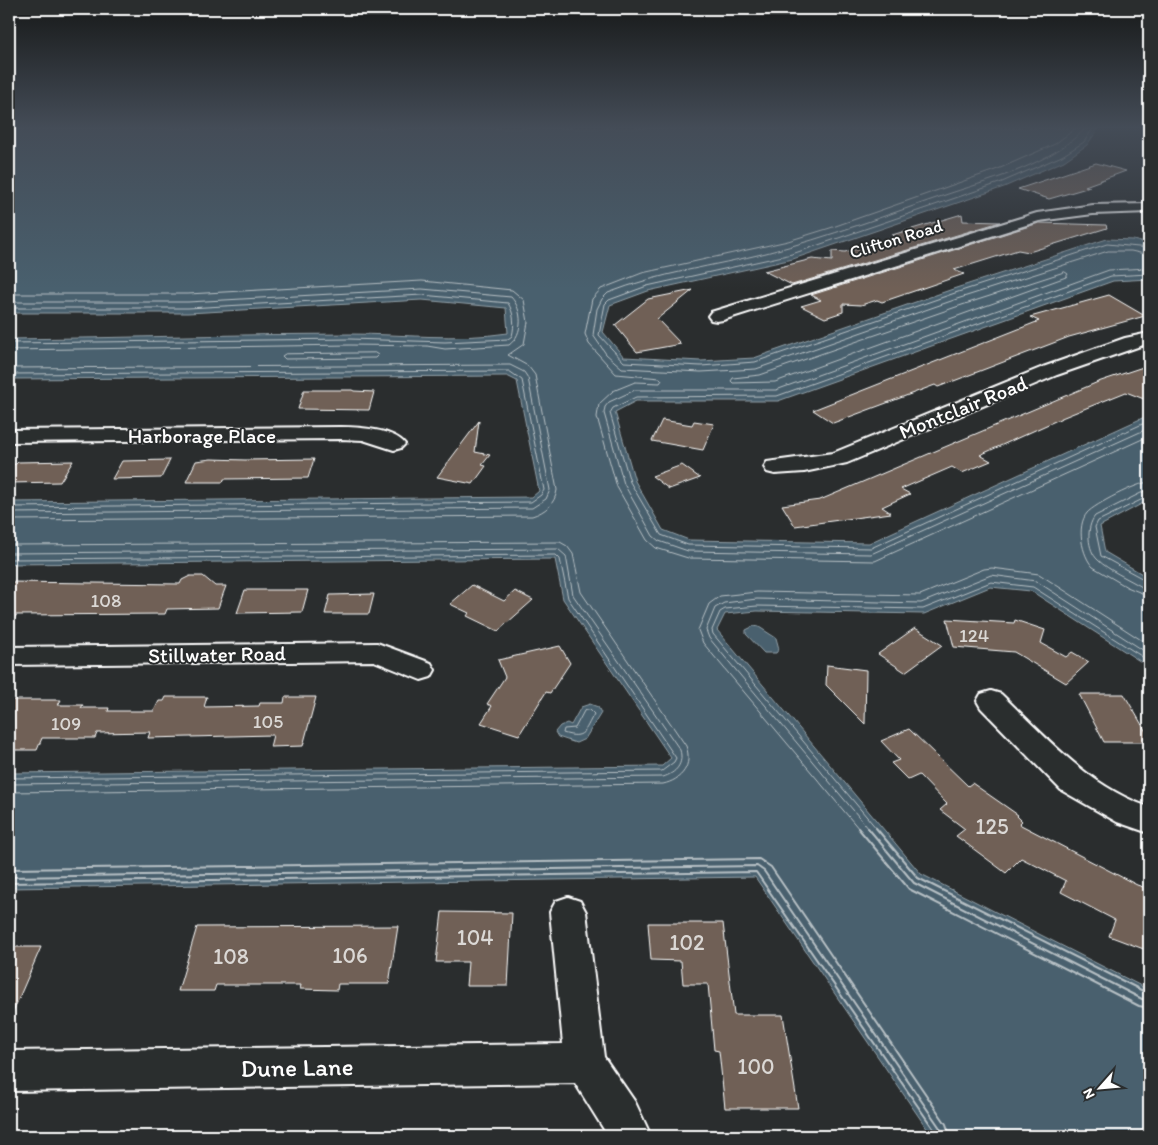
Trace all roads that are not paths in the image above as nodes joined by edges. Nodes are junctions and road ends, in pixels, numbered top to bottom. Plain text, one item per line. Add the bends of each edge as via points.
1 (1149, 208) edge
2 (717, 316) dead end
3 (1149, 338) edge
4 (9, 436) edge
5 (394, 444) dead end
6 (775, 468) dead end
7 (9, 656) edge
8 (421, 670) dead end
9 (991, 701) dead end
10 (1149, 820) edge
11 (568, 912) dead end
12 (585, 1063) junction
13 (9, 1071) edge
14 (630, 1136) edge

1 - 2 street, Clifton Road via 1099,208 1037,217
3 - 6 street, Montclair Road via 1050,371 839,458
4 - 5 street, Harborage Place via 341,433 366,434
7 - 8 street, Stillwater Road via 377,652
9 - 10 street via 1072,781 1128,813
11 - 12 street
12 - 13 street, Dune Lane
12 - 14 street

